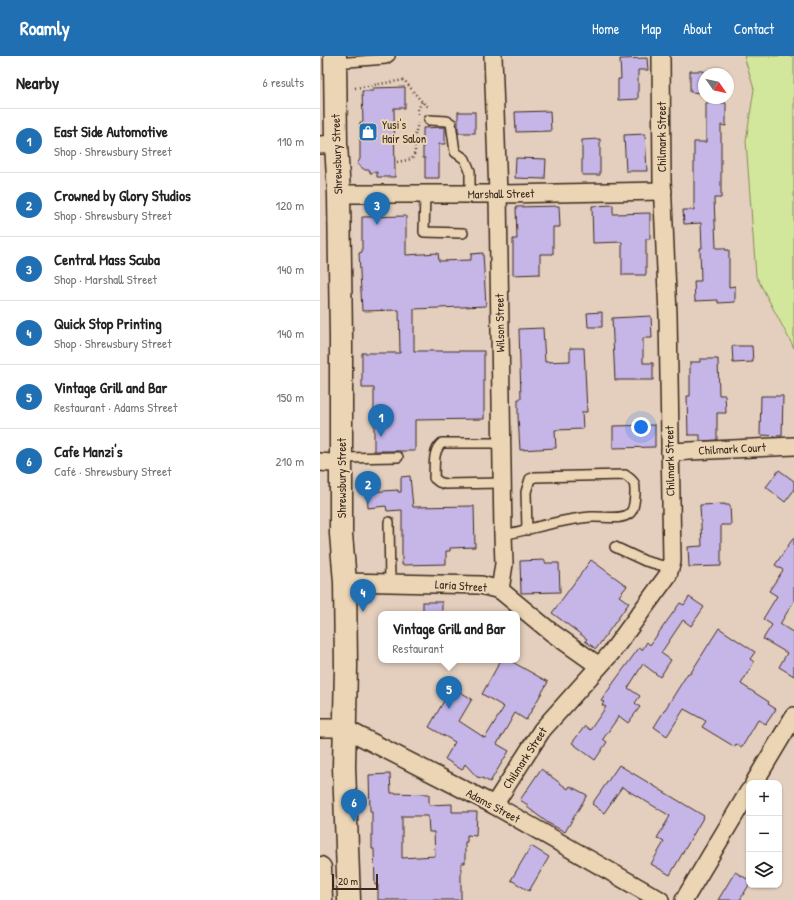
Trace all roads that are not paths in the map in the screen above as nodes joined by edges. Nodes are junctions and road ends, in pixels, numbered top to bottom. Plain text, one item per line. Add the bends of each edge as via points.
1 (390, 56) edge
2 (493, 56) edge
3 (661, 56) edge
4 (336, 59) edge
5 (433, 120) road end
6 (328, 145) edge
7 (662, 191) junction
8 (339, 194) junction
9 (425, 194) junction
10 (470, 194) junction
11 (498, 194) junction
12 (463, 233) dead end
13 (502, 443) junction
14 (794, 446) edge
15 (670, 452) junction
16 (398, 457) dead end
17 (342, 461) junction
18 (320, 462) edge
19 (503, 483) junction
20 (389, 522) dead end
21 (527, 530) junction
22 (503, 535) junction
23 (614, 547) dead end
24 (670, 568) junction
25 (345, 582) junction
26 (390, 583) junction
27 (500, 590) junction
28 (599, 666) junction
29 (794, 716) edge
30 (320, 728) edge
31 (344, 728) junction
32 (756, 780) edge
33 (746, 797) edge
34 (494, 805) junction
35 (320, 868) edge
36 (654, 899) edge
37 (321, 900) edge
38 (350, 900) edge
39 (684, 900) edge

1 - 4 lane via 380,60
2 - 11 street, Wilson Street
3 - 7 street, Chilmark Street
4 - 6 main road, Shrewsbury Street
5 - 10 lane via 447,121 451,124 455,152 465,159 470,171
6 - 8 main road, Shrewsbury Street
7 - 11 street, Marshall Street
7 - 15 street, Chilmark Street via 668,315
8 - 9 street, Marshall Street
8 - 17 main road, Shrewsbury Street
9 - 10 street, Marshall Street
9 - 12 lane via 424,232
10 - 11 street, Marshall Street
11 - 13 street, Wilson Street
13 - 19 street, Wilson Street
13 - 19 lane via 442,444 437,447 435,453 434,478 445,484
14 - 15 street, Chilmark Court
15 - 24 street, Chilmark Street
16 - 17 lane
17 - 18 street
17 - 25 main road, Shrewsbury Street via 341,534
19 - 22 street, Wilson Street
20 - 26 lane
21 - 21 lane via 591,517 621,517 632,510 635,500 634,484 625,475 530,479 526,492
21 - 22 lane
22 - 27 street, Wilson Street via 504,564
23 - 24 lane via 645,561
24 - 28 street, Chilmark Street via 668,575
25 - 26 street, Laria Street
25 - 31 main road, Shrewsbury Street
26 - 27 street, Laria Street via 482,585
27 - 28 street, Laria Street via 551,632
28 - 34 street, Chilmark Street via 542,730
29 - 32 street
30 - 31 street, Adams Street
31 - 34 street, Adams Street
31 - 38 main road, Shrewsbury Street
33 - 39 street
34 - 36 street, Adams Street
35 - 37 main road

